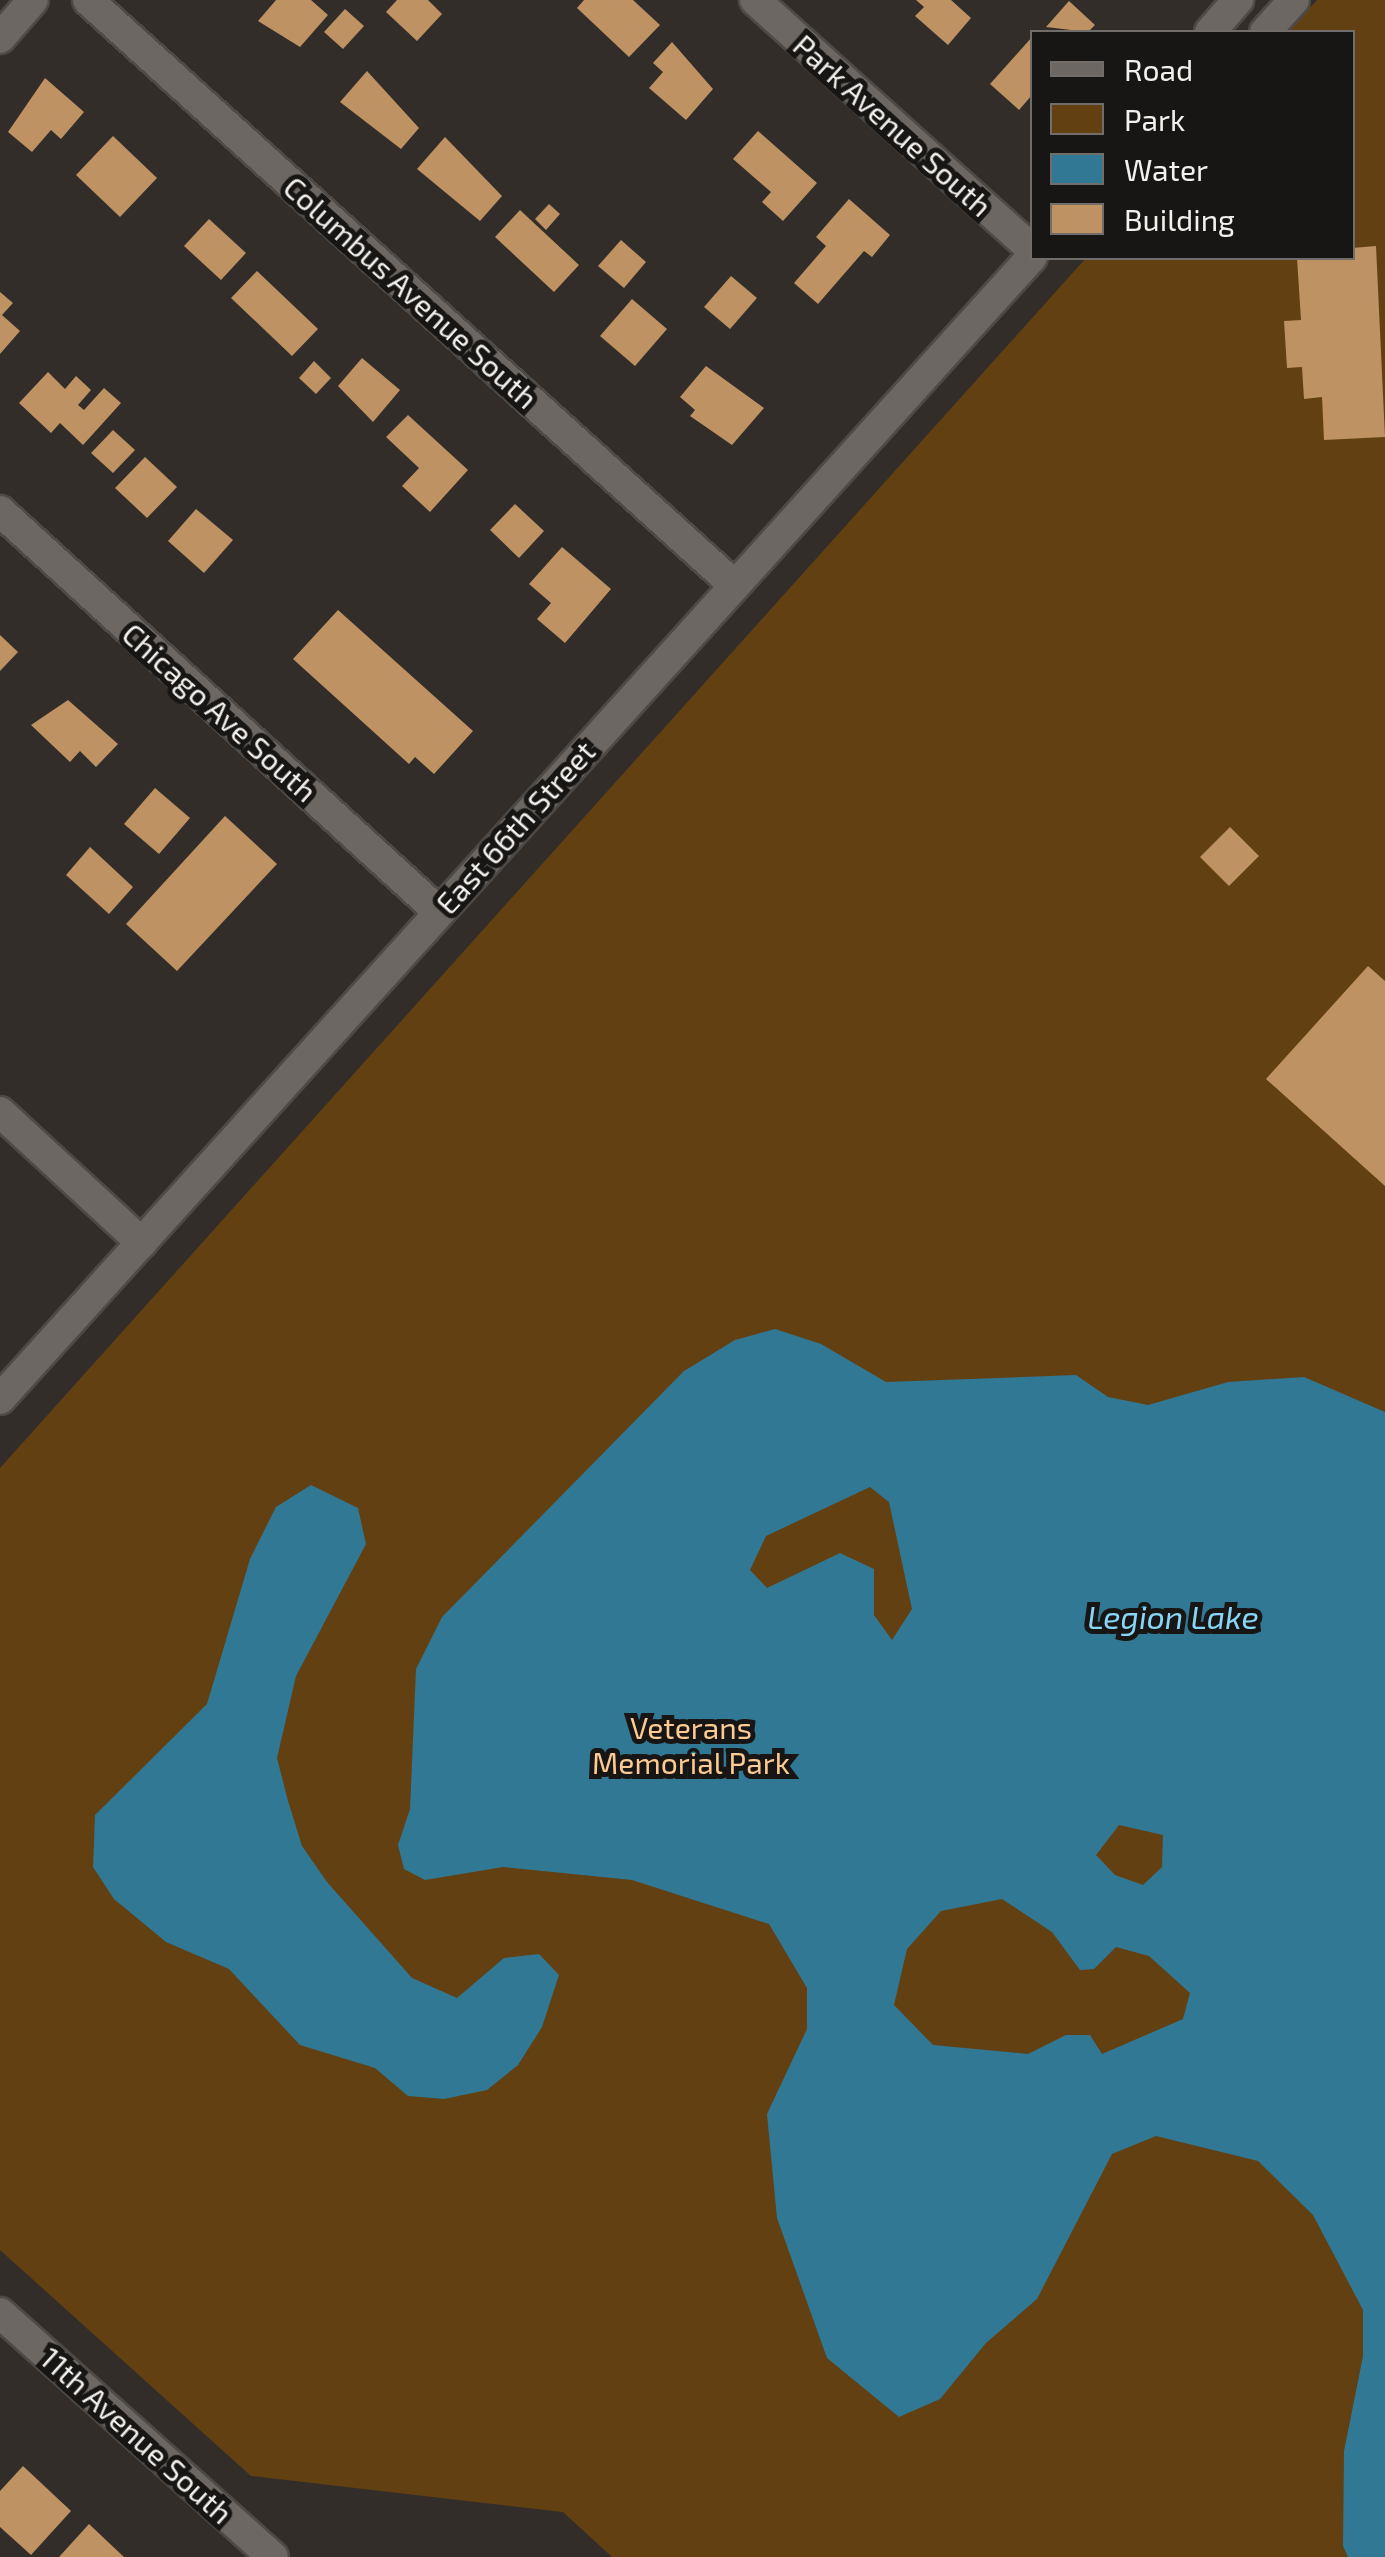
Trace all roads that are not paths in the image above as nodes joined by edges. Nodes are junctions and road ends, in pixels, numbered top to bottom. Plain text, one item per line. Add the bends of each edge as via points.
1 (33, 0) edge
2 (88, 0) edge
3 (755, 0) edge
4 (1238, 0) edge
5 (1294, 0) edge
6 (1212, 30) edge
7 (1267, 30) edge
8 (0, 38) edge
9 (1030, 247) edge
10 (1030, 259) edge
11 (0, 511) edge
12 (734, 584) junction
13 (440, 912) junction
14 (0, 1112) edge
15 (142, 1243) junction
16 (0, 1400) edge
17 (0, 2313) edge
18 (273, 2557) edge

1 - 8 street
2 - 12 street, Columbus Avenue South
3 - 9 street, Park Avenue South
4 - 6 street
5 - 7 street
10 - 12 street, East 66th Street
11 - 13 street, Chicago Ave South
12 - 13 street, East 66th Street
13 - 15 street, East 66th Street
14 - 15 street
15 - 16 street, East 66th Street
17 - 18 street, 11th Avenue South

